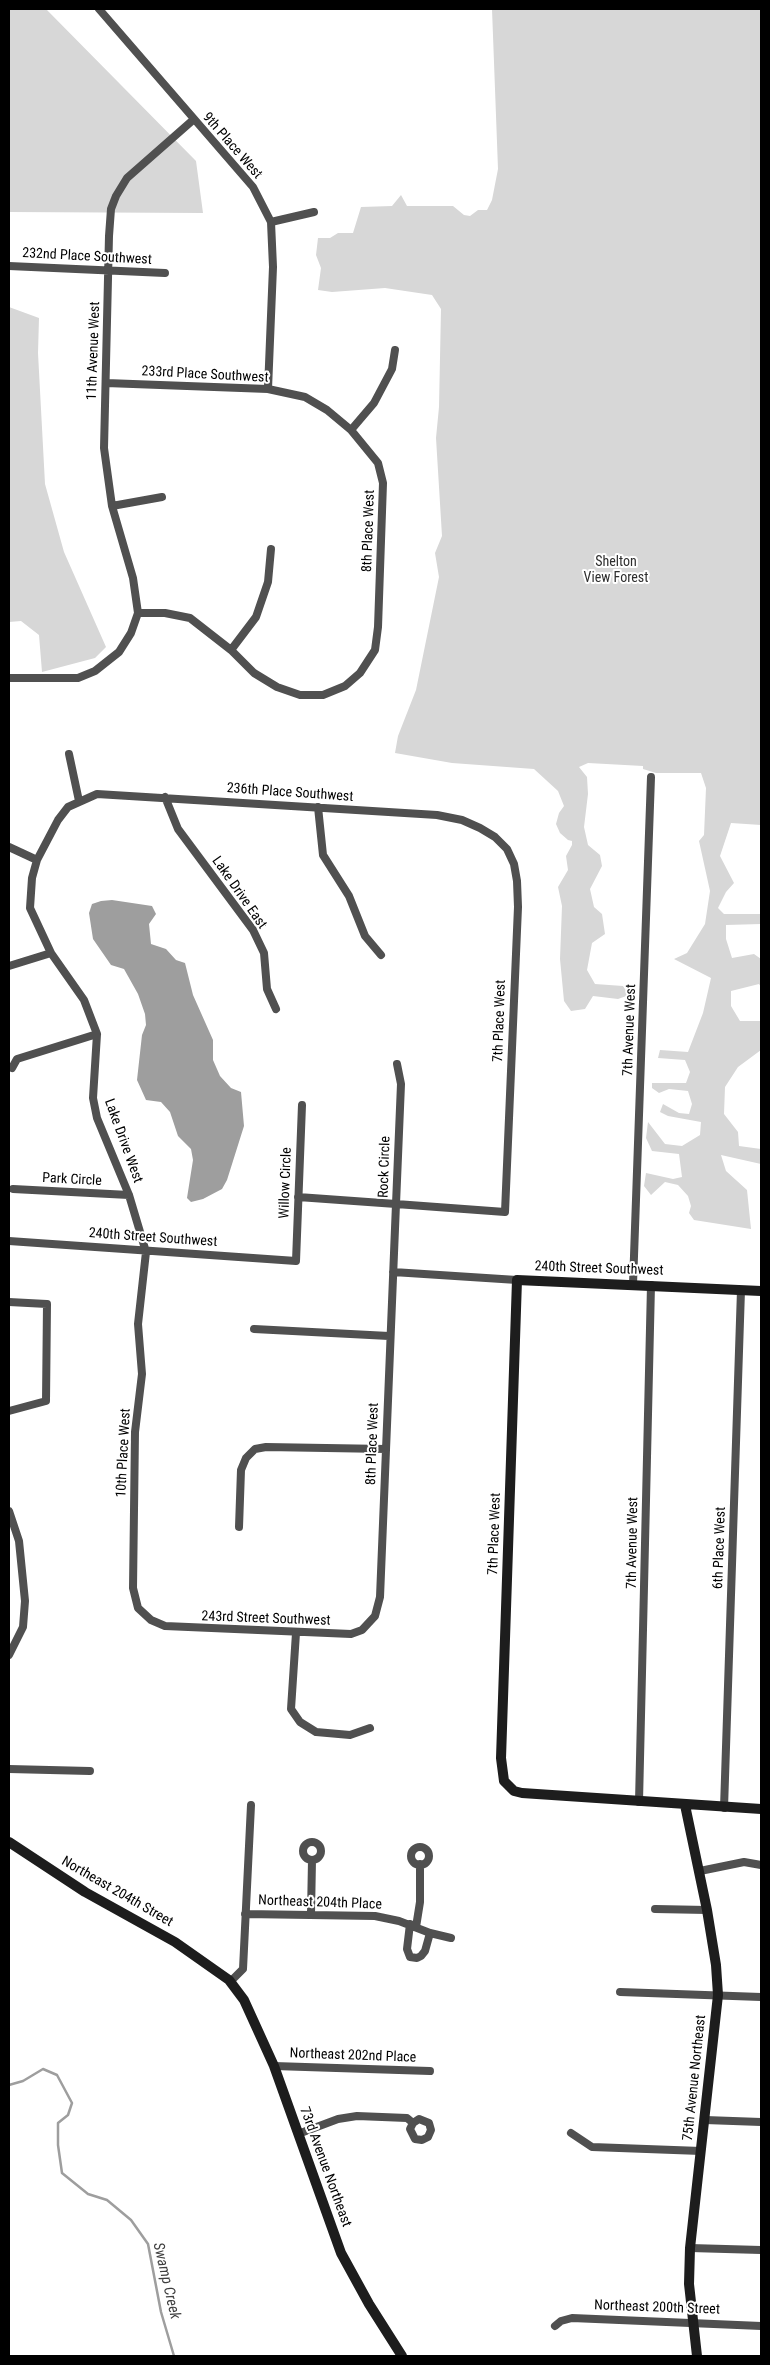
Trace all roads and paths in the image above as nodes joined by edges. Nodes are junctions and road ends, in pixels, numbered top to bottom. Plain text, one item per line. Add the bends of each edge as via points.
1 (99, 9) edge
2 (193, 120) junction
3 (314, 212) dead end
4 (271, 222) junction
5 (9, 266) edge
6 (109, 272) junction
7 (165, 273) dead end
8 (395, 350) dead end
9 (106, 383) junction
10 (268, 389) junction
11 (351, 430) junction
12 (162, 497) dead end
13 (112, 506) junction
14 (271, 549) dead end
15 (138, 612) junction
16 (231, 650) junction
17 (9, 678) edge
18 (69, 754) dead end
19 (651, 777) dead end
20 (165, 797) junction
21 (79, 801) junction
22 (318, 807) junction
23 (495, 837) joint
24 (9, 847) edge
25 (37, 860) junction
26 (51, 953) junction
27 (381, 955) dead end
28 (9, 966) edge
29 (276, 1009) dead end
30 (97, 1034) junction
31 (397, 1064) dead end
32 (12, 1068) dead end
33 (302, 1105) dead end
34 (13, 1189) dead end
35 (129, 1195) junction
36 (298, 1198) junction
37 (396, 1204) junction
38 (9, 1241) edge
39 (146, 1252) junction
40 (296, 1261) joint
41 (393, 1272) junction
42 (517, 1280) junction
43 (633, 1284) junction
44 (651, 1285) junction
45 (740, 1290) junction
46 (761, 1291) edge
47 (9, 1302) edge
48 (254, 1329) dead end
49 (389, 1336) junction
50 (9, 1411) edge
51 (386, 1450) junction
52 (9, 1511) edge
53 (239, 1527) dead end
54 (375, 1616) joint
55 (151, 1620) joint
56 (296, 1633) junction
57 (9, 1655) edge
58 (370, 1728) dead end
59 (9, 1769) edge
60 (90, 1770) dead end
61 (639, 1802) junction
62 (251, 1805) dead end
63 (686, 1805) junction
64 (724, 1808) junction
65 (761, 1809) edge
66 (9, 1842) edge
67 (312, 1860) dead end
68 (420, 1864) dead end
69 (761, 1864) edge
70 (700, 1871) junction
71 (656, 1910) dead end
72 (707, 1910) junction
73 (245, 1914) junction
74 (311, 1914) junction
75 (413, 1926) junction
76 (430, 1933) junction
77 (451, 1938) dead end
78 (211, 1966) joint
79 (230, 1982) junction
80 (620, 1992) dead end
81 (718, 1995) junction
82 (761, 1998) edge
83 (274, 2066) junction
84 (430, 2071) dead end
85 (705, 2120) junction
86 (413, 2122) dead end
87 (761, 2122) edge
88 (571, 2133) dead end
89 (298, 2134) junction
90 (701, 2151) junction
91 (690, 2248) junction
92 (761, 2250) edge
93 (692, 2321) junction
94 (555, 2326) dead end
95 (761, 2326) edge
96 (402, 2356) edge
97 (698, 2356) edge

1 - 2 street, 9th Place West
2 - 4 street, 9th Place West via 253,187
2 - 6 street, 11th Avenue West via 127,178 116,196 111,209
3 - 4 street
4 - 10 street, 9th Place West via 273,267
5 - 6 street, 232nd Place Southwest
6 - 7 street, 232nd Place Southwest
6 - 9 street, 11th Avenue West
8 - 11 street via 392,369 374,404
9 - 10 street, 233rd Place Southwest
9 - 13 street, 11th Avenue West via 104,448
10 - 11 street, 233rd Place Southwest via 305,397
11 - 16 street, 8th Place West via 378,463 383,483 375,650 360,673 345,686 322,695 300,695 277,687 254,674
12 - 13 street
13 - 15 street, 11th Avenue West via 133,578
14 - 16 street via 268,582 256,617
15 - 16 street, 8th Place West via 190,618
15 - 17 street via 131,633 119,652 95,671 78,678
18 - 21 street
19 - 43 street, 7th Avenue West
20 - 21 street, 236th Place Southwest via 96,794
20 - 22 street, 236th Place Southwest
20 - 29 street, Lake Drive East via 178,829 253,930 264,953 267,989
21 - 25 street, Lake Drive West via 68,807 58,820
22 - 23 street, 236th Place Southwest via 437,815 462,820
22 - 27 street via 323,855 349,896 365,936
23 - 37 street, 7th Place West via 506,849 518,880 505,1212
24 - 25 street
25 - 26 street, Lake Drive West via 30,908
26 - 28 street
26 - 30 street, Lake Drive West via 84,1000
30 - 32 street via 17,1059
30 - 35 street, Lake Drive West via 93,1098 97,1118
31 - 37 street, Rock Circle via 401,1084
33 - 36 street, Willow Circle
34 - 35 street, Park Circle
35 - 39 street, Lake Drive West
36 - 37 street
36 - 40 street, Willow Circle
37 - 41 street, Rock Circle
38 - 39 street, 240th Street Southwest
39 - 40 street, 240th Street Southwest
39 - 55 street, 10th Place West via 138,1324 142,1374 135,1432 133,1588 138,1608
41 - 42 street, 240th Street Southwest
41 - 49 street, 8th Place West
42 - 43 street, 240th Street Southwest
42 - 61 street, 7th Place West via 502,1772 514,1791
43 - 44 street, 240th Street Southwest
44 - 45 street, 240th Street Southwest
44 - 61 street, 7th Avenue West
45 - 46 street, 240th Street Southwest
45 - 64 street, 6th Place West
47 - 50 street via 47,1304 46,1401
48 - 49 street
49 - 51 street, 8th Place West
51 - 53 street via 255,1449 241,1470
51 - 54 street, 8th Place West via 380,1597
52 - 57 street via 19,1541 24,1616 23,1627
54 - 56 street, 243rd Street Southwest via 362,1630 351,1634
55 - 56 street, 243rd Street Southwest via 180,1628
56 - 58 street via 291,1709 300,1722 316,1732 350,1735
59 - 60 street
61 - 63 street
62 - 73 street
63 - 64 street
63 - 70 street, 75th Avenue Northeast
64 - 65 street
66 - 78 street, Northeast 204th Street via 85,1892
67 - 74 street
68 - 75 street via 420,1902
69 - 70 street via 744,1862
70 - 72 street, 75th Avenue Northeast
71 - 72 street
72 - 81 street, 75th Avenue Northeast
73 - 74 street, Northeast 204th Place
73 - 79 street via 243,1969
74 - 75 street, Northeast 204th Place via 374,1916
75 - 76 street, Northeast 204th Place
75 - 76 street via 407,1949 410,1957 421,1956
76 - 77 street, Northeast 204th Place
78 - 79 street, 73rd Avenue Northeast
79 - 83 street, 73rd Avenue Northeast via 244,2000
80 - 81 street
81 - 82 street
81 - 85 street, 75th Avenue Northeast
83 - 84 street, Northeast 202nd Place
83 - 89 street, 73rd Avenue Northeast
85 - 87 street
85 - 90 street, 75th Avenue Northeast
86 - 89 street via 407,2118 357,2116 338,2118
88 - 90 street via 592,2147
89 - 96 street, 73rd Avenue Northeast via 341,2253
90 - 91 street, 75th Avenue Northeast
91 - 92 street
91 - 93 street, 75th Avenue Northeast
93 - 94 street, Northeast 200th Street via 572,2318
93 - 95 street, Northeast 200th Street
93 - 97 street, 75th Avenue Northeast

